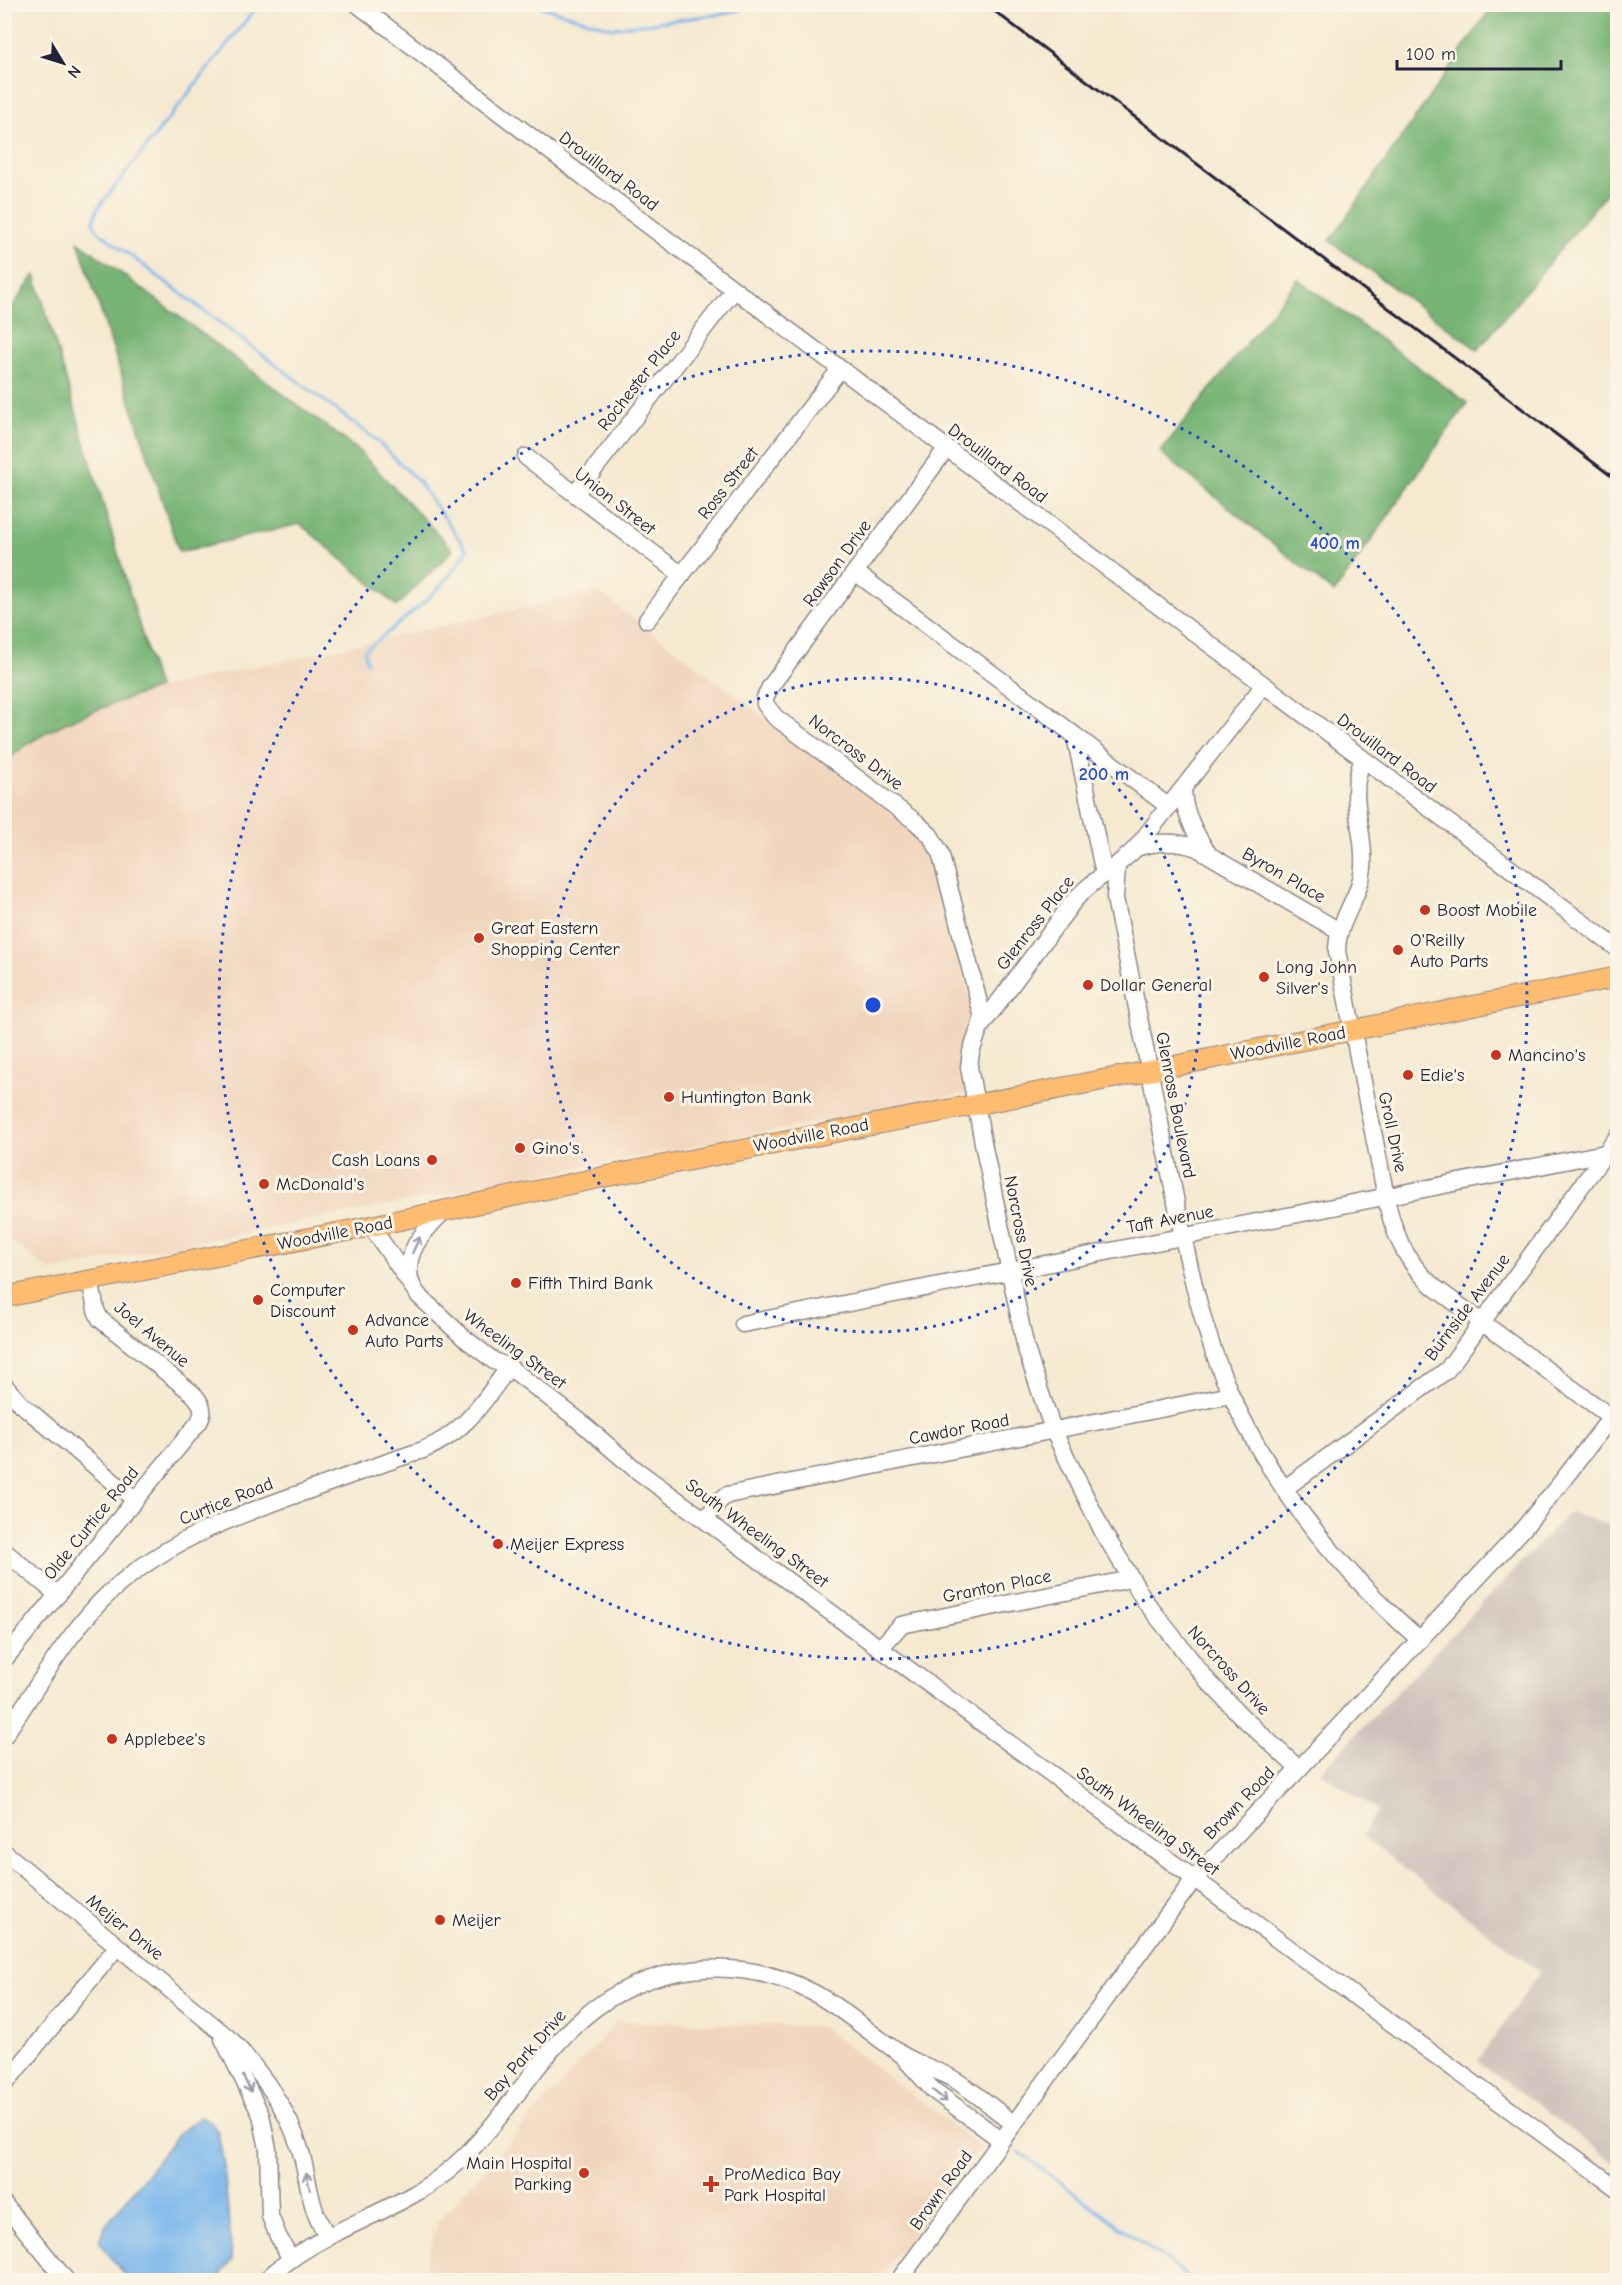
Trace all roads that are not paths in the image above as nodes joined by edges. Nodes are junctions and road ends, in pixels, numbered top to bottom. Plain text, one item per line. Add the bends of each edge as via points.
1 (357, 4) edge
2 (734, 290) junction
3 (840, 369) junction
4 (946, 448) junction
5 (526, 457) dead end
6 (574, 494) junction
7 (855, 572) junction
8 (682, 575) junction
9 (647, 620) dead end
10 (1264, 685) junction
11 (765, 704) joint
12 (1075, 736) junction
13 (1363, 759) junction
14 (1183, 789) junction
15 (1169, 807) junction
16 (1136, 848) junction
17 (1209, 854) junction
18 (1111, 870) junction
19 (1340, 931) junction
20 (1617, 949) edge
21 (1617, 977) edge
22 (981, 1026) junction
23 (1352, 1030) junction
24 (1149, 1071) junction
25 (976, 1104) junction
26 (1617, 1136) edge
27 (1605, 1153) junction
28 (1386, 1196) junction
29 (444, 1211) junction
30 (371, 1226) junction
31 (1183, 1237) junction
32 (1009, 1272) junction
33 (90, 1280) junction
34 (413, 1288) junction
35 (4, 1298) edge
36 (1481, 1322) junction
37 (742, 1324) dead end
38 (509, 1367) junction
39 (4, 1385) edge
40 (1231, 1395) junction
41 (203, 1409) joint
42 (1614, 1416) edge
43 (1053, 1430) junction
44 (656, 1484) joint
45 (1284, 1489) junction
46 (135, 1500) junction
47 (706, 1519) junction
48 (4, 1551) edge
49 (1131, 1579) junction
50 (58, 1595) junction
51 (1420, 1640) junction
52 (881, 1647) junction
53 (4, 1660) edge
54 (4, 1736) edge
55 (1299, 1769) junction
56 (4, 1852) edge
57 (1194, 1879) junction
58 (117, 1947) junction
59 (221, 2032) junction
60 (900, 2054) junction
61 (4, 2085) edge
62 (1013, 2123) junction
63 (1001, 2140) junction
64 (1617, 2189) edge
65 (4, 2204) edge
66 (328, 2236) junction
67 (291, 2259) junction
68 (66, 2280) edge
69 (266, 2280) edge
70 (899, 2280) edge

1 - 2 street, Drouillard Road
2 - 3 street, Drouillard Road
2 - 6 street, Rochester Place
3 - 4 street, Drouillard Road
3 - 8 street, Ross Street
4 - 7 street, Rawson Drive
4 - 10 street, Drouillard Road
5 - 6 street, Union Street
6 - 8 street, Union Street
7 - 11 street, Rawson Drive via 770,687
7 - 12 street
8 - 9 street, Ross Street
10 - 13 street, Drouillard Road
10 - 14 street
11 - 22 street, Norcross Drive via 776,717 930,835 945,870 981,1011
12 - 15 street
12 - 18 street
13 - 19 street, Groll Drive via 1355,786 1362,880
13 - 20 street, Drouillard Road
14 - 15 street
14 - 17 street, Byron Place via 1186,811
15 - 16 street
16 - 17 street, Byron Place via 1178,843
16 - 18 street
17 - 19 street, Byron Place
18 - 22 street, Glenross Place via 1088,885 1073,902
18 - 24 street, Glenross Boulevard
19 - 23 street, Groll Drive via 1337,951
21 - 23 main road, Woodville Road
22 - 25 street, Norcross Drive via 969,1059
23 - 24 main road, Woodville Road
23 - 28 street, Groll Drive
24 - 25 main road, Woodville Road
24 - 31 street, Glenross Boulevard
25 - 29 main road, Woodville Road
25 - 32 street, Norcross Drive
26 - 27 street, Burnside Avenue
27 - 28 street, Taft Avenue
27 - 36 street, Burnside Avenue
28 - 31 street, Taft Avenue
28 - 36 street, Groll Drive via 1394,1230 1409,1261 1434,1287
29 - 30 main road, Woodville Road
34 -> 29 street via 410,1272 414,1247
30 - 33 main road, Woodville Road
30 - 34 street, Wheeling Street
31 - 32 street, Taft Avenue
31 - 40 street, Glenross Boulevard via 1197,1302
32 - 37 street, Taft Avenue
32 - 43 street, Norcross Drive via 1026,1349
33 - 35 main road, Woodville Road
33 - 41 street, Joel Avenue via 100,1320 185,1387
34 - 38 street, Wheeling Street via 463,1337 494,1361
36 - 42 street, Groll Drive
36 - 45 street, Burnside Avenue via 1442,1375
38 - 44 street, Wheeling Street
38 - 54 street, Curtice Road via 467,1422 438,1443 230,1518 176,1544 140,1568 81,1624
39 - 46 street via 21,1404
40 - 43 street, Cawdor Road
40 - 45 street, Glenross Boulevard
41 - 46 street, Olde Curtice Road via 199,1422
42 - 51 street, Brown Road via 1523,1529
43 - 47 street, Cawdor Road via 727,1495
43 - 49 street, Norcross Drive
44 - 47 street, South Wheeling Street
45 - 51 street, Glenross Boulevard via 1346,1568
46 - 50 street, Olde Curtice Road
47 - 52 street, South Wheeling Street
48 - 50 street
49 - 52 street, Granton Place via 901,1625
49 - 55 street, Norcross Drive via 1206,1679
50 - 53 street, Olde Curtice Road
51 - 55 street, Brown Road
52 - 57 street, South Wheeling Street
55 - 57 street, Brown Road
56 - 58 street, Meijer Drive
57 - 62 street, Brown Road
57 - 64 street, South Wheeling Street
58 - 59 street, Meijer Drive
58 - 61 street
66 -> 59 street, Meijer Drive via 315,2210 296,2136 277,2097
59 -> 67 street, Meijer Drive via 261,2115 268,2149 270,2216
60 - 62 street, Bay Park Drive via 956,2080
60 -> 63 street, Bay Park Drive via 933,2090
60 - 66 street, Bay Park Drive via 815,1993 773,1976 708,1968 651,1979 617,1994 576,2024 471,2150 447,2172
62 - 63 street, Brown Road
63 - 70 street, Brown Road
65 - 68 street
66 - 67 street, Bay Park Drive
67 - 69 street, Bay Park Drive

